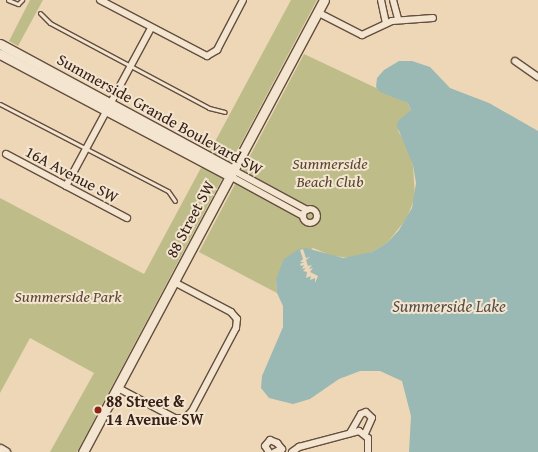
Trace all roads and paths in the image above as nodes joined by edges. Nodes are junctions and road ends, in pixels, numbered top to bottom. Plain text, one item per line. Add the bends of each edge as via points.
1 (8, 0) edge
2 (22, 0) edge
3 (100, 0) edge
4 (244, 0) edge
5 (324, 0) edge
6 (381, 0) edge
7 (393, 0) edge
8 (317, 12) junction
9 (40, 14) dead end
10 (433, 18) dead end
11 (398, 19) junction
12 (386, 23) junction
13 (151, 28) junction
14 (0, 44) edge
15 (0, 54) edge
16 (515, 61) dead end
17 (131, 66) junction
18 (538, 77) edge
19 (0, 104) edge
20 (109, 107) junction
21 (225, 112) dead end
22 (87, 148) junction
23 (6, 154) dead end
24 (232, 173) junction
25 (66, 186) junction
26 (175, 201) dead end
27 (307, 210) junction
28 (303, 216) junction
29 (127, 218) dead end
30 (174, 282) junction
31 (118, 388) junction
32 (350, 433) junction
33 (365, 434) junction
34 (282, 449) junction
35 (0, 450) edge
36 (4, 452) edge
37 (83, 452) edge
38 (269, 452) edge
39 (275, 452) edge
40 (292, 452) edge
41 (368, 452) edge

1 - 2 lane via 18,4
3 - 13 street
4 - 13 street via 217,50 211,56 203,55
5 - 8 street, 88 Street SW
6 - 12 street
7 - 11 street
8 - 12 street via 360,34
8 - 24 street, 88 Street SW
9 - 17 lane via 50,23
10 - 11 street
11 - 12 street
13 - 17 street
14 - 20 street, Summerside Grande Boulevard SW
15 - 20 street, Summerside Grande Boulevard SW
16 - 18 street
17 - 20 street
17 - 21 lane via 209,108
19 - 22 lane
20 - 22 street
20 - 24 street, Summerside Grande Boulevard SW
22 - 25 street
22 - 26 lane via 168,191
23 - 25 street, 16A Avenue SW
24 - 27 street, Summerside Grande Boulevard SW
24 - 28 street, Summerside Grande Boulevard SW
24 - 30 street, 88 Street SW
25 - 29 street, 16A Avenue SW
27 - 28 street
27 - 28 street, Summerside Grande Boulevard SW via 316,211 317,220 308,223
30 - 31 street, 88 Street SW
30 - 31 street via 231,312 237,319 236,328 192,411 185,418 175,418
31 - 37 street, 88 Street SW
32 - 33 street
32 - 33 street via 361,414 366,412 372,418
32 - 40 street via 299,447
33 - 41 street via 368,438
34 - 38 street via 270,440 265,446
34 - 39 street
34 - 40 street
35 - 36 street

